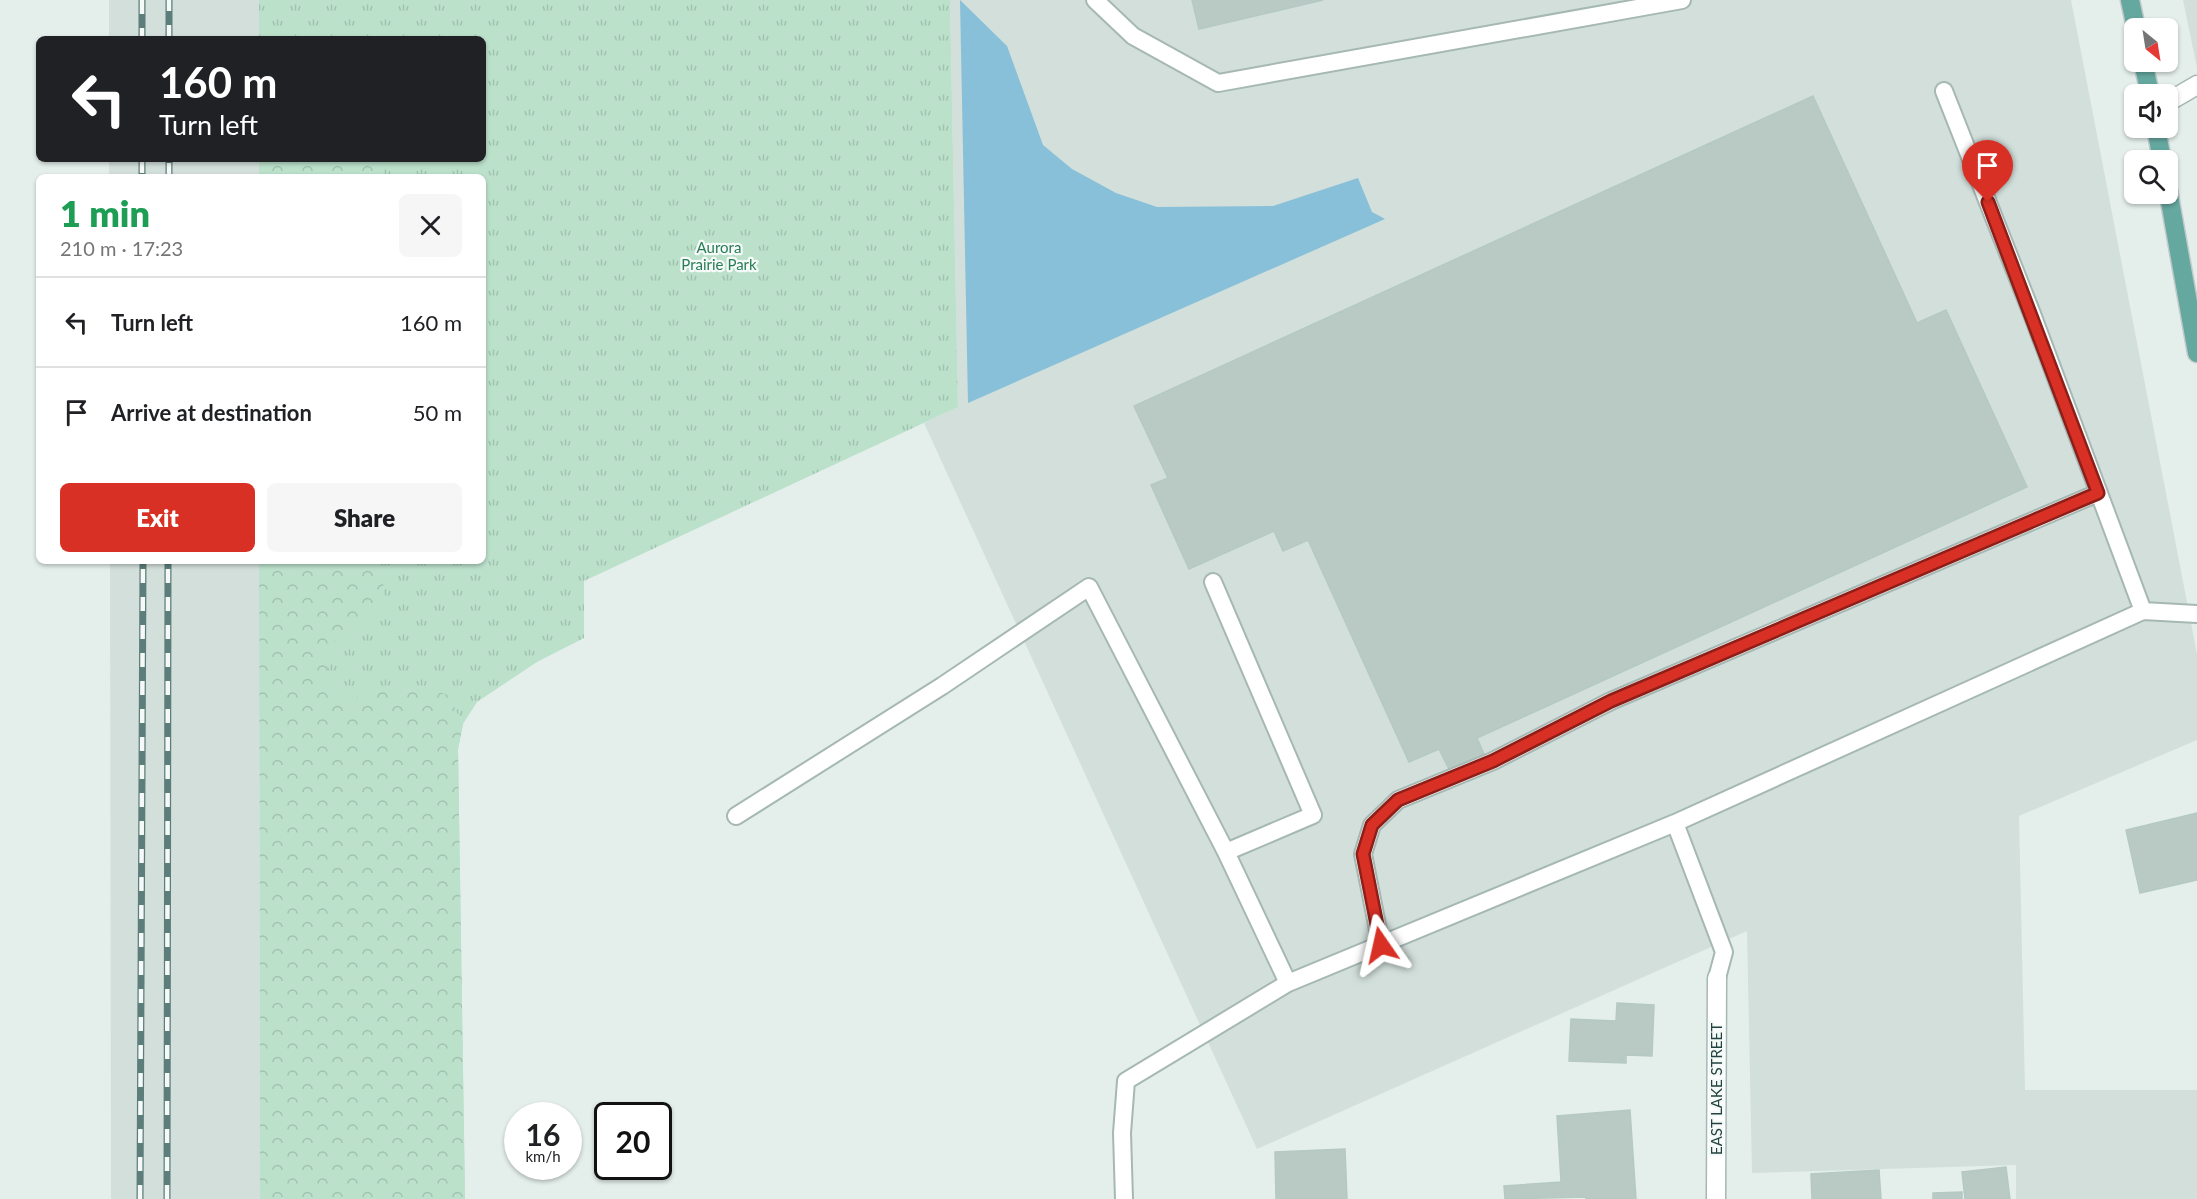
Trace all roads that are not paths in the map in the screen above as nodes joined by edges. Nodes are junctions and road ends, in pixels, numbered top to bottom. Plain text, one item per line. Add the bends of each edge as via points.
1 (1095, 0) edge
2 (1682, 0) edge
3 (2130, 0) edge
4 (2134, 18) edge
5 (2197, 85) edge
6 (1944, 90) dead end
7 (2178, 96) edge
8 (2170, 204) edge
9 (2197, 353) edge
10 (2098, 493) junction
11 (1213, 582) dead end
12 (2143, 611) junction
13 (2197, 614) edge
14 (736, 816) dead end
15 (1675, 823) junction
16 (1226, 852) junction
17 (1381, 945) junction
18 (1716, 978) joint
19 (1288, 983) junction
20 (1124, 1199) edge
21 (1716, 1199) edge

1 - 2 lane via 1133,36 1218,83
3 - 4 main road
5 - 7 street
6 - 10 lane
8 - 9 main road
10 - 12 lane
10 - 17 lane via 1611,701 1493,761 1398,800 1372,825 1363,854
11 - 16 lane via 1313,815
12 - 13 lane
12 - 15 lane
14 - 16 lane via 942,686 1089,587
15 - 17 lane
15 - 18 lane via 1724,952
16 - 19 lane
17 - 19 lane
18 - 21 street, EAST LAKE STREET
19 - 20 lane via 1126,1080 1122,1133

